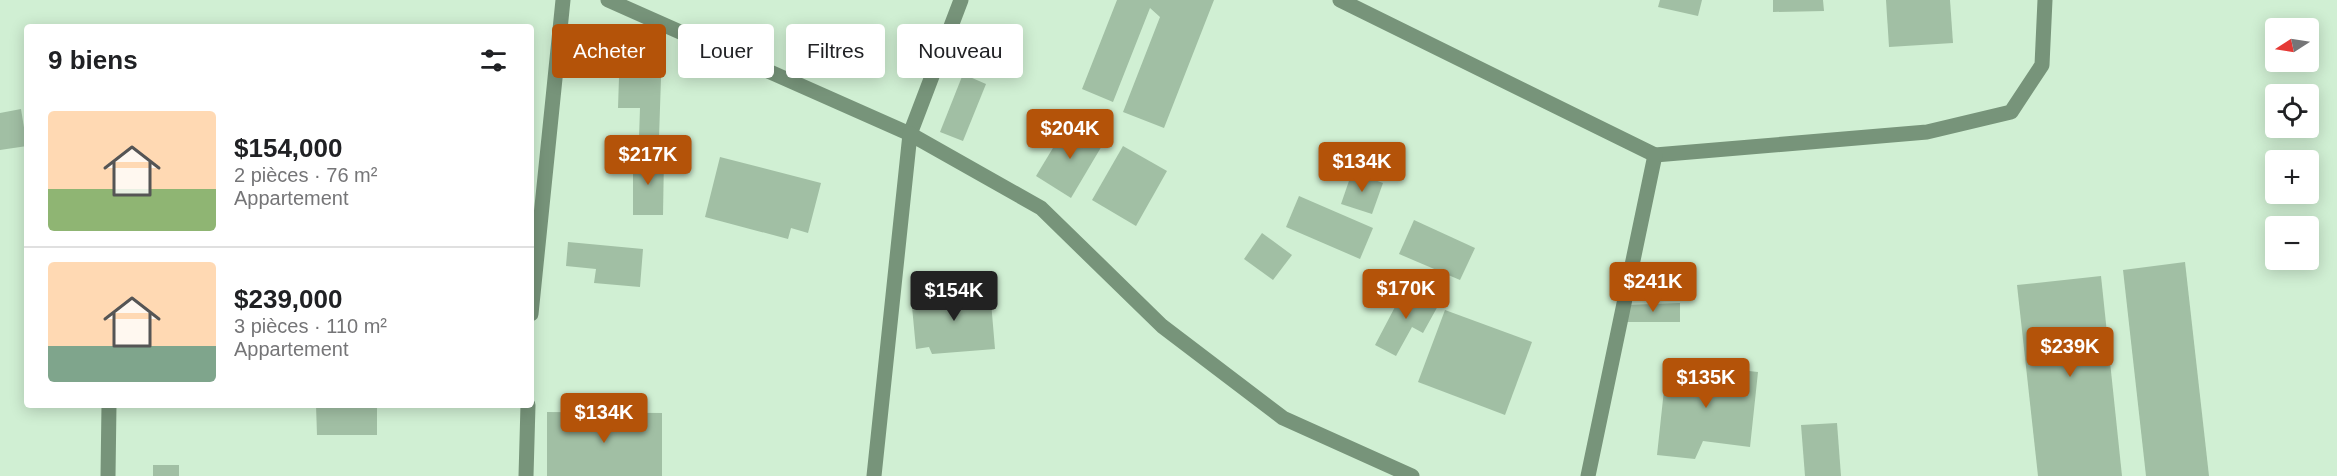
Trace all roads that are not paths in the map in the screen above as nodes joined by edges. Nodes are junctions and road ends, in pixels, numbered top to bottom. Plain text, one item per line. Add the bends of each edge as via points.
1 (563, 0) edge
2 (608, 0) edge
3 (961, 0) edge
4 (1340, 0) edge
5 (2045, 0) edge
6 (910, 134) junction
7 (1655, 155) junction
8 (534, 285) edge
9 (109, 408) edge
10 (528, 408) edge
11 (108, 476) edge
12 (526, 476) edge
13 (874, 476) edge
14 (1412, 476) edge
15 (1588, 476) edge

1 - 8 street
2 - 6 street
3 - 6 street
4 - 7 street
5 - 7 street via 2042,65 2011,112 1927,132
6 - 13 street
6 - 14 street via 1041,208 1162,326 1283,418
7 - 15 street
9 - 11 street
10 - 12 street

